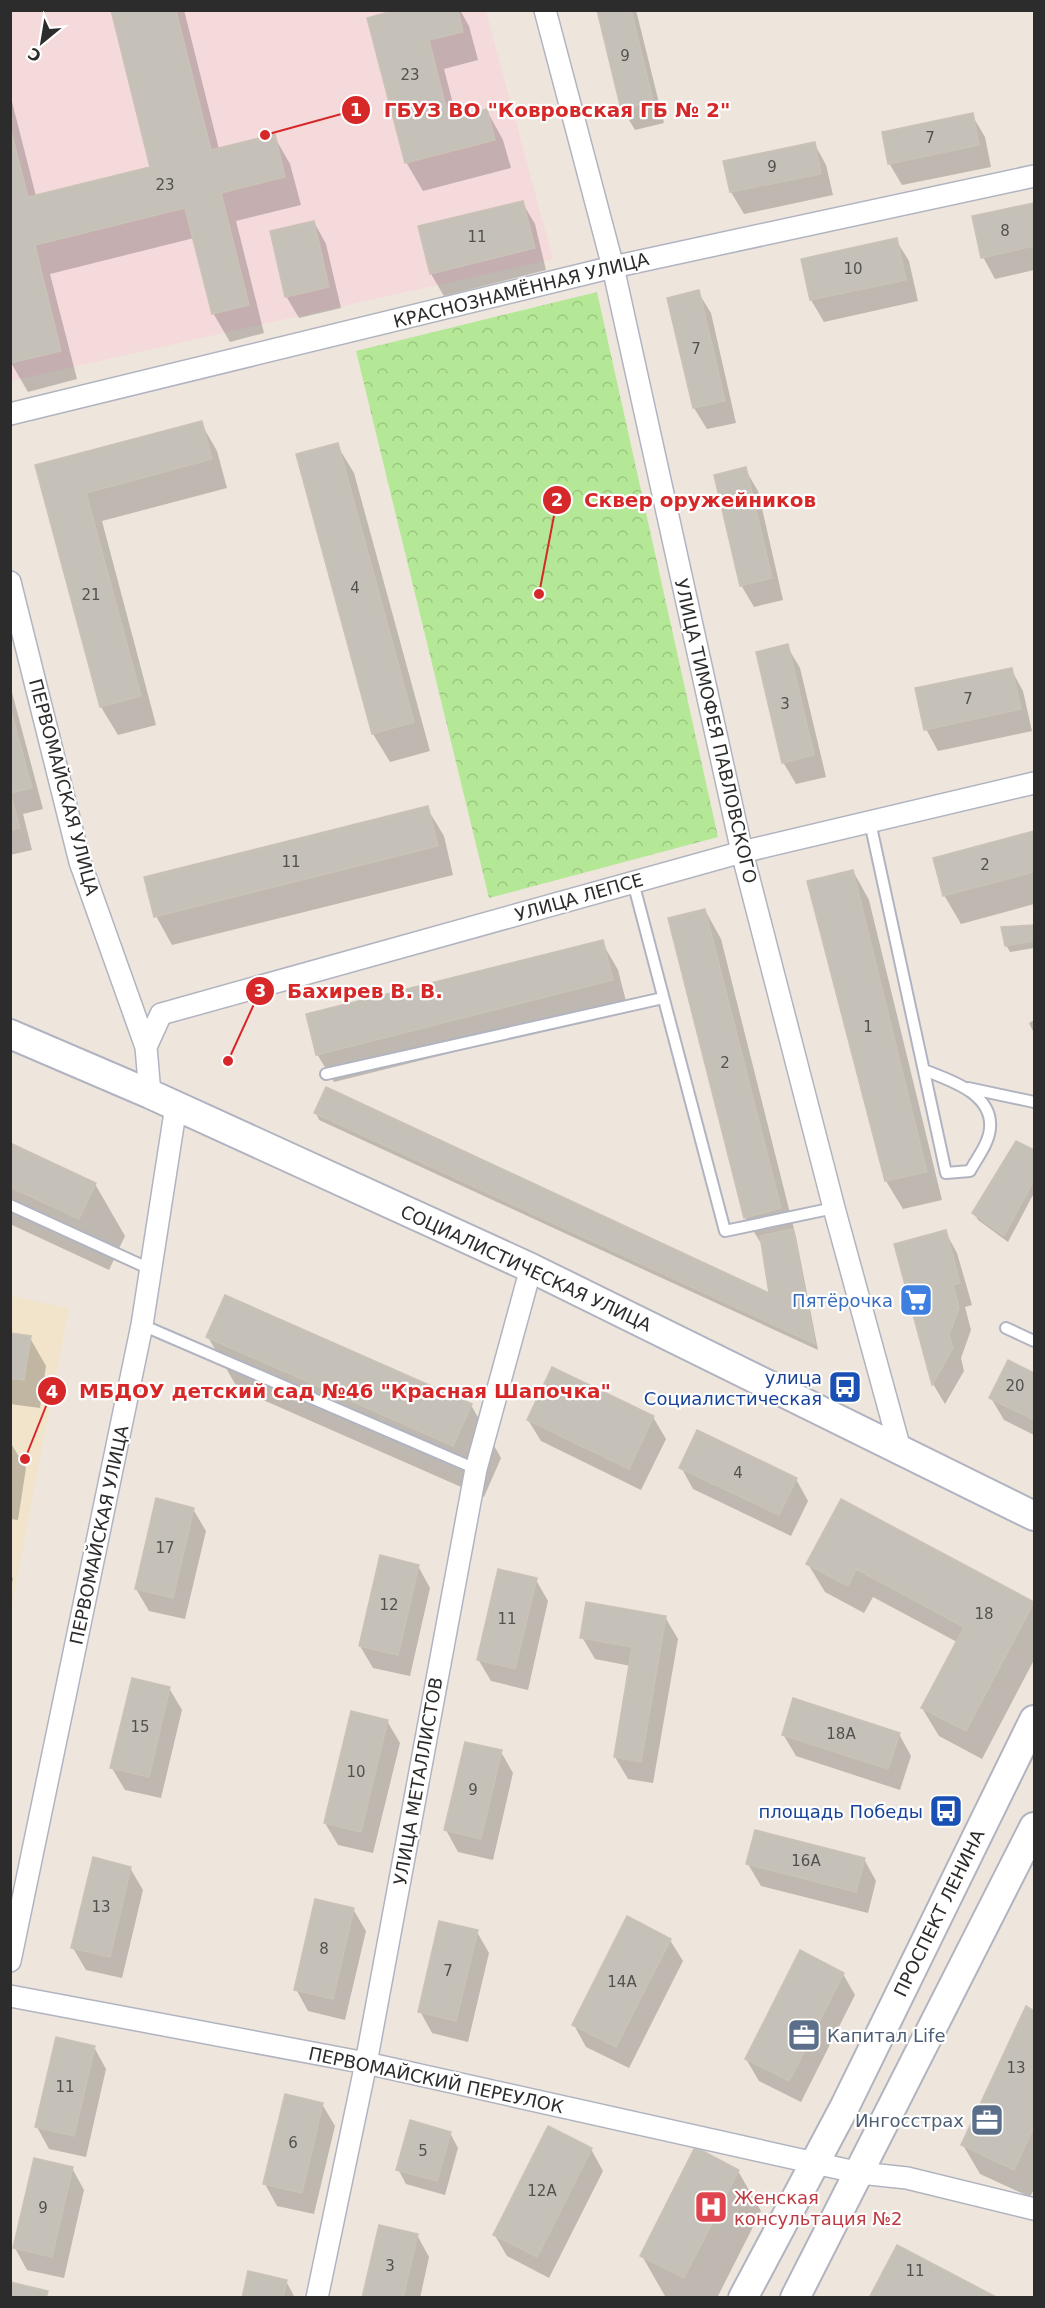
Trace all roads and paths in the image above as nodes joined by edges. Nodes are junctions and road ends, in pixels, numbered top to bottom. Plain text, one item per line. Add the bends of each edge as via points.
1 (544, 10) edge
2 (1035, 176) edge
3 (613, 267) junction
4 (10, 414) edge
5 (10, 582) edge
6 (1035, 783) edge
7 (870, 822) junction
8 (742, 852) junction
9 (633, 882) junction
10 (663, 998) junction
11 (10, 1034) edge
12 (146, 1047) junction
13 (924, 1070) junction
14 (326, 1074) dead end
15 (968, 1088) junction
16 (150, 1094) junction
17 (1035, 1102) edge
18 (176, 1106) junction
19 (10, 1205) edge
20 (834, 1209) junction
21 (531, 1268) junction
22 (150, 1269) junction
23 (142, 1325) junction
24 (1006, 1328) dead end
25 (1035, 1341) edge
26 (900, 1449) junction
27 (476, 1469) junction
28 (1035, 1516) edge
29 (1035, 1720) edge
30 (1035, 1827) edge
31 (10, 1961) edge
32 (10, 1996) edge
33 (366, 2063) junction
34 (814, 2162) junction
35 (860, 2173) junction
36 (1035, 2209) edge
37 (317, 2298) edge
38 (743, 2298) edge
39 (795, 2298) edge

1 - 3 street, УЛИЦА ТИМОФЕЯ ПАВЛОВСКОГО
2 - 3 street, КРАСНОЗНАМЁННАЯ УЛИЦА
3 - 4 street, КРАСНОЗНАМЁННАЯ УЛИЦА
3 - 8 street, УЛИЦА ТИМОФЕЯ ПАВЛОВСКОГО
5 - 12 street, ПЕРВОМАЙСКАЯ УЛИЦА via 80,862
6 - 7 street, УЛИЦА ЛЕПСЕ
7 - 8 street, УЛИЦА ЛЕПСЕ
7 - 13 lane
8 - 9 street, УЛИЦА ЛЕПСЕ
8 - 20 street, УЛИЦА ТИМОФЕЯ ПАВЛОВСКОГО
9 - 10 lane
9 - 12 street, УЛИЦА ЛЕПСЕ via 161,1014
10 - 14 lane
10 - 20 lane via 725,1231
11 - 16 main road, СОЦИАЛИСТИЧЕСКАЯ УЛИЦА
12 - 16 street, ПЕРВОМАЙСКАЯ УЛИЦА
13 - 15 lane
13 - 15 lane via 946,1173 970,1171 990,1127 985,1106
15 - 17 lane
16 - 18 main road, СОЦИАЛИСТИЧЕСКАЯ УЛИЦА
18 - 21 main road, СОЦИАЛИСТИЧЕСКАЯ УЛИЦА
18 - 22 street, ПЕРВОМАЙСКАЯ УЛИЦА
19 - 22 lane
20 - 26 street, УЛИЦА ТИМОФЕЯ ПАВЛОВСКОГО
21 - 26 main road, СОЦИАЛИСТИЧЕСКАЯ УЛИЦА
21 - 27 street, УЛИЦА МЕТАЛЛИСТОВ
22 - 23 street, ПЕРВОМАЙСКАЯ УЛИЦА
23 - 27 lane
23 - 31 street, ПЕРВОМАЙСКАЯ УЛИЦА
24 - 25 lane
26 - 28 main road, СОЦИАЛИСТИЧЕСКАЯ УЛИЦА
27 - 33 street, УЛИЦА МЕТАЛЛИСТОВ
29 - 34 main road, ПРОСПЕКТ ЛЕНИНА
30 - 35 main road via 1024,1857
32 - 33 street, ПЕРВОМАЙСКИЙ ПЕРЕУЛОК
33 - 34 street, ПЕРВОМАЙСКИЙ ПЕРЕУЛОК
33 - 37 street, УЛИЦА МЕТАЛЛИСТОВ
34 - 35 street, ПЕРВОМАЙСКИЙ ПЕРЕУЛОК
34 - 38 main road, ПРОСПЕКТ ЛЕНИНА
35 - 36 street, ПЕРВОМАЙСКИЙ ПЕРЕУЛОК via 907,2178
35 - 39 main road

